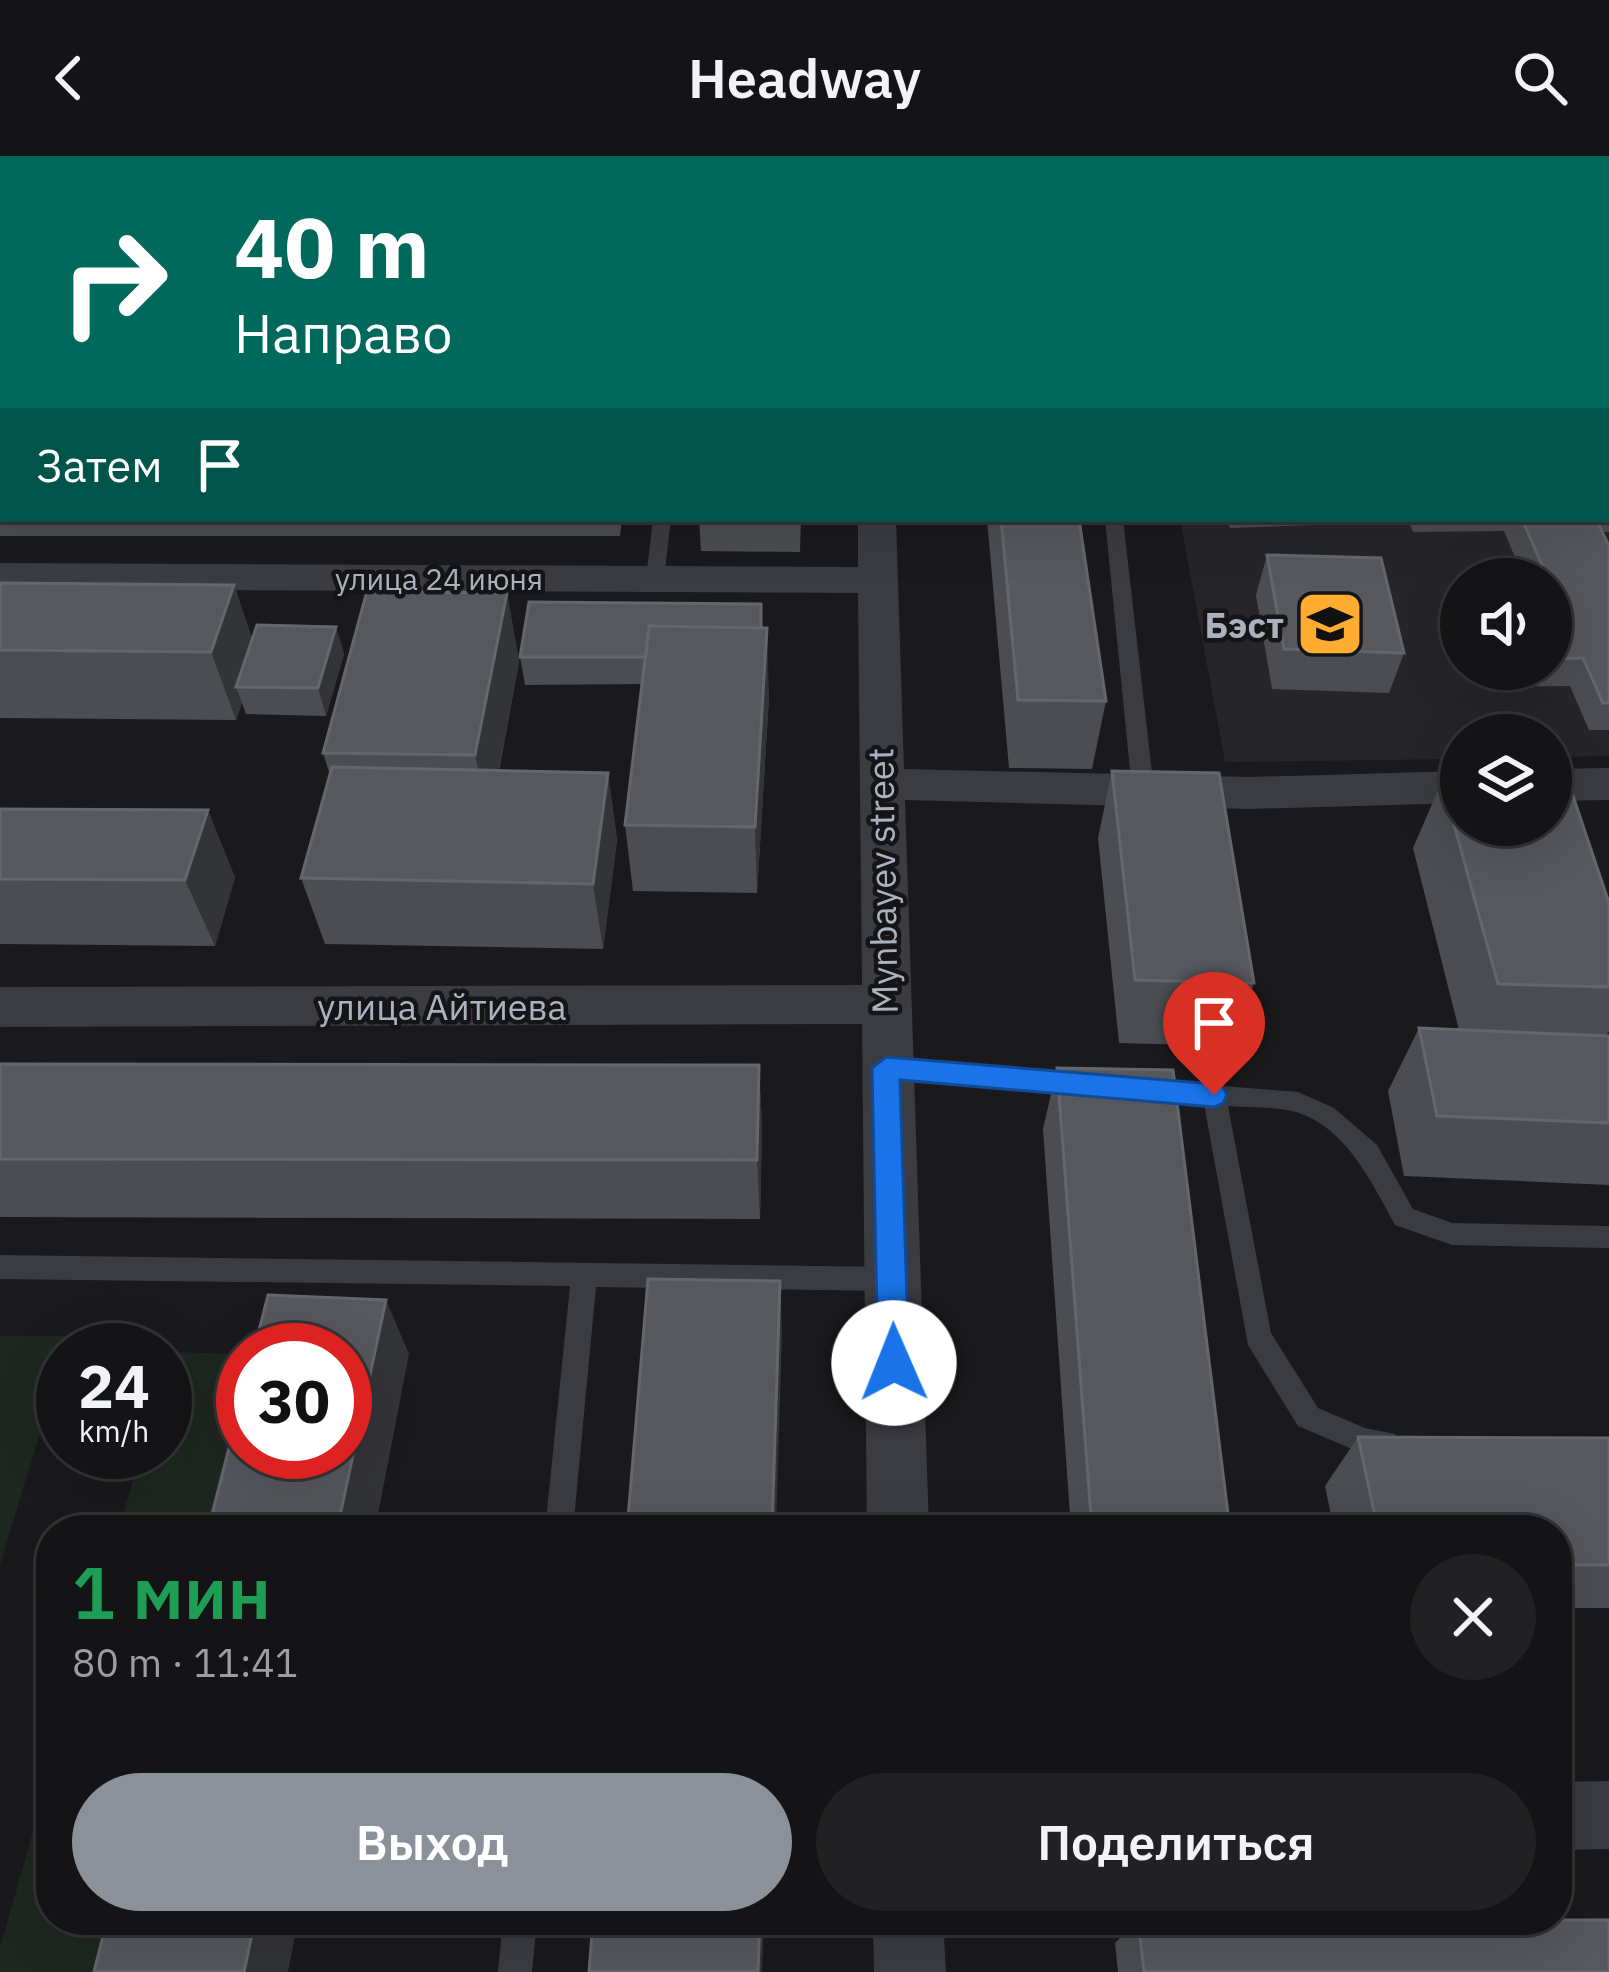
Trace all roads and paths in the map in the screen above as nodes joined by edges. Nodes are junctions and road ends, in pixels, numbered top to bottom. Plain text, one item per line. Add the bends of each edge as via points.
1 (662, 522) edge
2 (877, 522) edge
3 (1114, 522) edge
4 (0, 576) edge
5 (656, 578) junction
6 (878, 580) junction
7 (880, 784) junction
8 (1609, 784) edge
9 (1572, 785) edge
10 (1440, 788) edge
11 (1143, 790) junction
12 (885, 1004) junction
13 (0, 1007) edge
14 (886, 1068) junction
15 (1214, 1095) junction
16 (1609, 1237) edge
17 (0, 1267) edge
18 (584, 1275) junction
19 (892, 1280) junction
20 (1412, 1445) edge
21 (560, 1515) edge
22 (898, 1515) edge
23 (1609, 1815) edge
24 (1572, 1816) edge
25 (519, 1935) edge
26 (909, 1935) edge
27 (515, 1972) edge
28 (910, 1972) edge

1 - 5 lane
2 - 6 street, Mynbayev street
3 - 11 lane
4 - 5 street, улица 24 июня
5 - 6 street, улица 24 июня
6 - 7 street, Mynbayev street
7 - 11 street
7 - 12 street, Mynbayev street
8 - 9 street
10 - 11 street
12 - 13 street, улица Айтиева
12 - 14 street, Mynbayev street
14 - 15 lane
14 - 19 street, Mynbayev street
15 - 16 lane via 1298,1102 1325,1115 1368,1152 1404,1217 1452,1234
15 - 20 lane via 1258,1336 1308,1417 1364,1441
17 - 18 lane
18 - 19 lane
18 - 21 lane
19 - 22 street, Mynbayev street
23 - 24 street
25 - 27 lane
26 - 28 street

